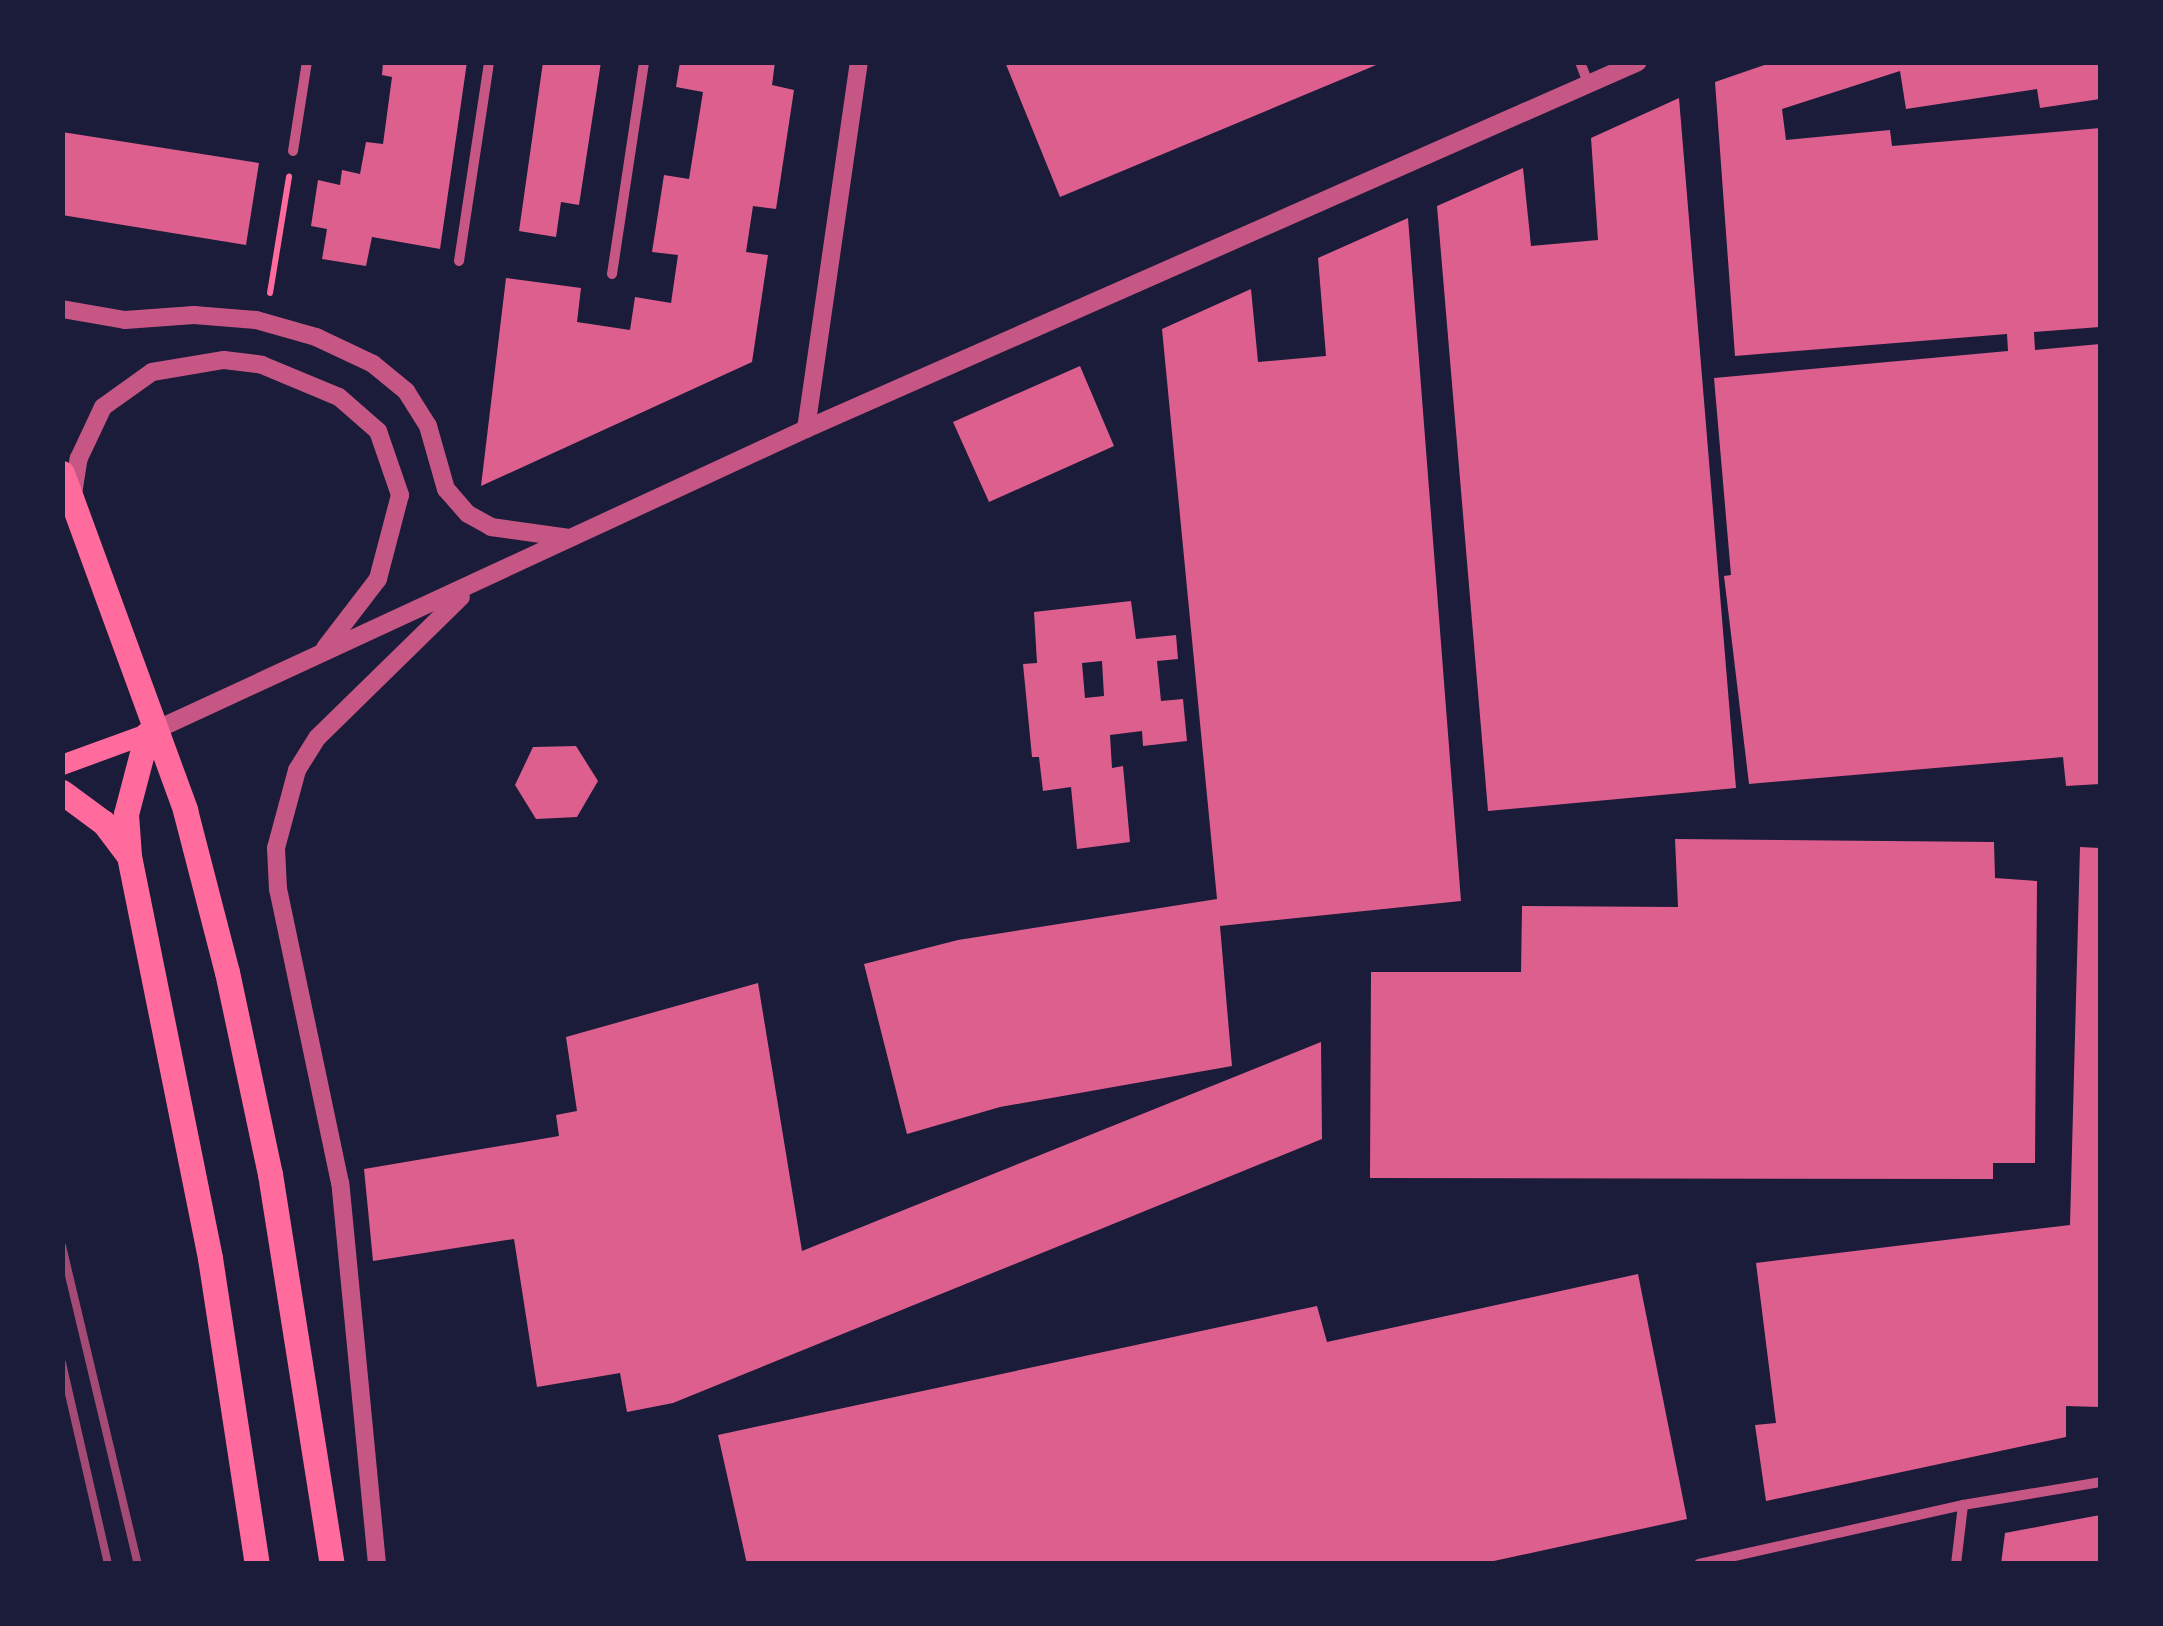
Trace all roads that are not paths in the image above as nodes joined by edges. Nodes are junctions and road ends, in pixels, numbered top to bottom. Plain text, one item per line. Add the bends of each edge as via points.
1 (306, 62) edge
2 (489, 62) edge
3 (644, 62) edge
4 (859, 62) edge
5 (1580, 62) edge
6 (1638, 62) edge
7 (1588, 83) junction
8 (293, 151) road end
9 (459, 260) dead end
10 (612, 274) dead end
11 (62, 309) edge
12 (806, 429) junction
13 (68, 483) edge
14 (574, 538) junction
15 (472, 586) junction
16 (322, 652) junction
17 (147, 734) junction
18 (62, 765) edge
19 (62, 792) edge
20 (129, 856) junction
21 (2100, 1482) edge
22 (1963, 1505) junction
23 (257, 1564) edge
24 (332, 1564) edge
25 (378, 1564) edge
26 (1699, 1564) edge
27 (1956, 1564) edge

1 - 8 street
2 - 9 street
3 - 10 street
4 - 12 street
5 - 7 street
6 - 7 street
7 - 12 street
11 - 14 street via 125,320 256,320 316,337 373,364 406,391 428,426 446,489 468,514 491,527
12 - 14 street
13 - 16 street via 97,417 121,390 152,372 224,360 262,366 339,397 378,431 389,451 398,519 378,579
13 - 24 main road via 185,810 227,972 270,1174
14 - 15 street
15 - 16 street
15 - 25 street via 318,737 296,770 276,848 278,888 340,1183
16 - 17 street
17 - 18 main road
17 - 20 main road via 126,814
19 - 20 main road via 104,823
20 - 23 main road via 210,1258
21 - 22 street
22 - 26 street
22 - 27 street

